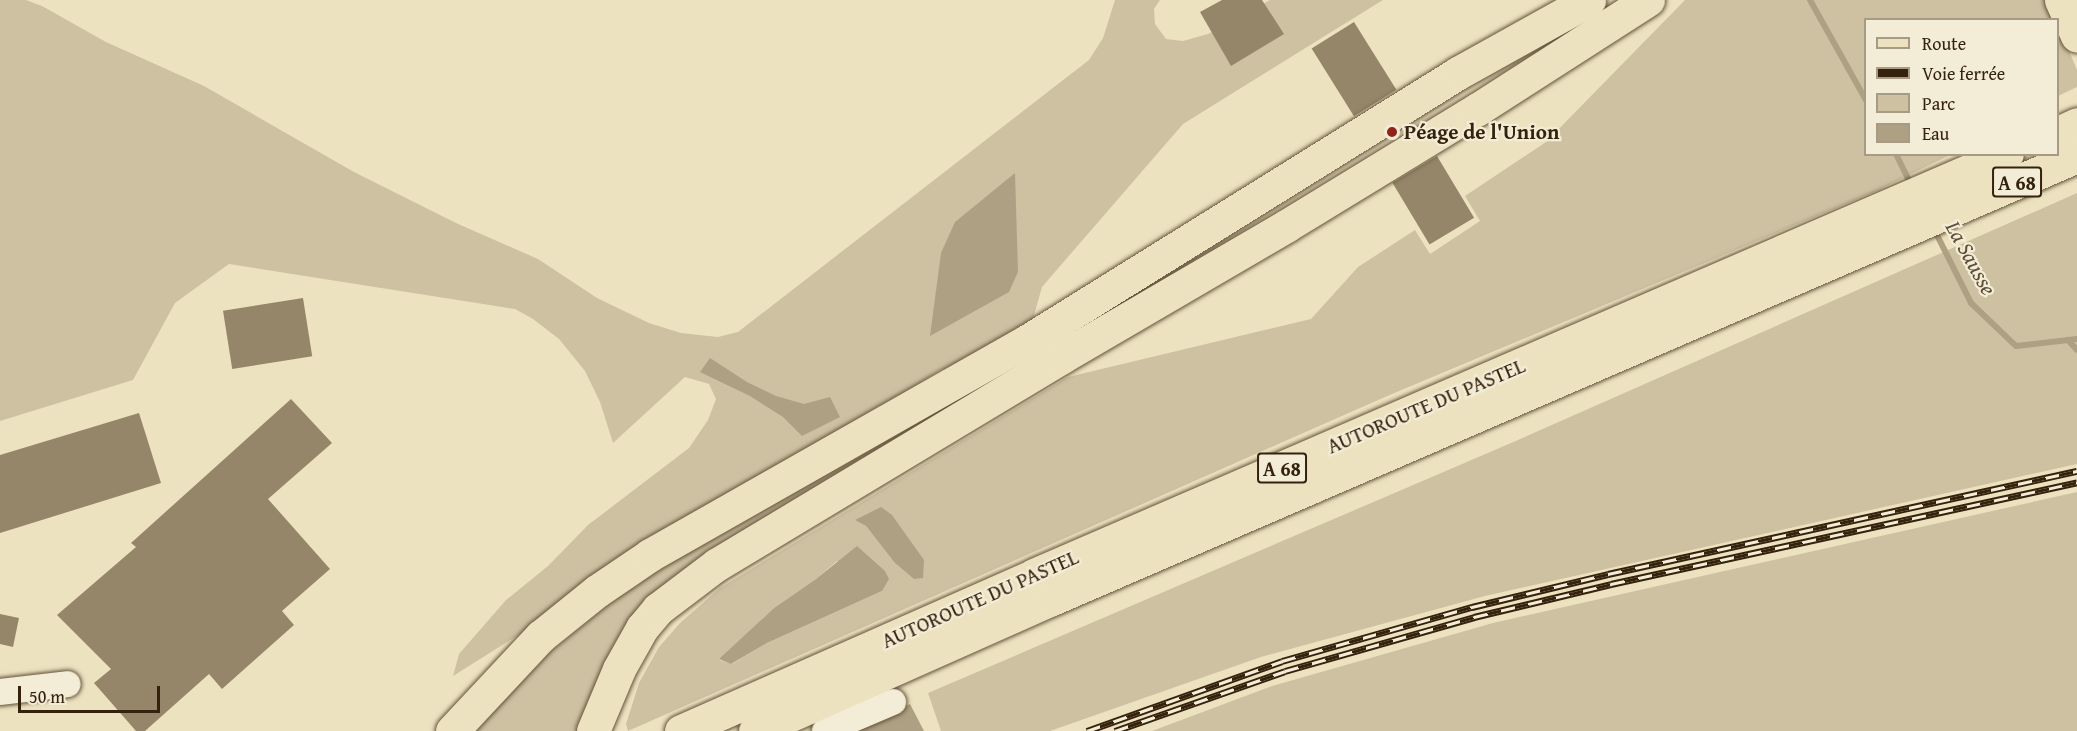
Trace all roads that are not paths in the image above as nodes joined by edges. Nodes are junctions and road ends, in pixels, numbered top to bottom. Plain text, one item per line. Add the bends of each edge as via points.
1 (1589, 0) edge
2 (1648, 0) edge
3 (2061, 0) edge
4 (2077, 36) edge
5 (2077, 124) edge
6 (2059, 133) edge
7 (2004, 156) edge
8 (2077, 156) edge
9 (1952, 194) junction
10 (1892, 220) junction
11 (68, 684) dead end
12 (0, 692) edge
13 (894, 702) dead end
14 (452, 731) edge
15 (593, 731) edge
16 (681, 731) edge
17 (755, 731) edge
18 (825, 731) edge

1 - 14 main road via 1458,73 1027,341 650,555 540,636
2 - 15 main road via 1286,226 716,565 658,609 629,649
3 - 4 main road
5 - 6 main road
7 - 9 main road, AUTOROUTE DU PASTEL / A 68
8 - 9 main road, AUTOROUTE DU PASTEL / A 68
9 - 10 main road, AUTOROUTE DU PASTEL / A 68
10 - 16 main road, AUTOROUTE DU PASTEL / A 68 via 1034,575
10 - 17 main road, AUTOROUTE DU PASTEL / A 68
11 - 12 lane
13 - 18 lane

